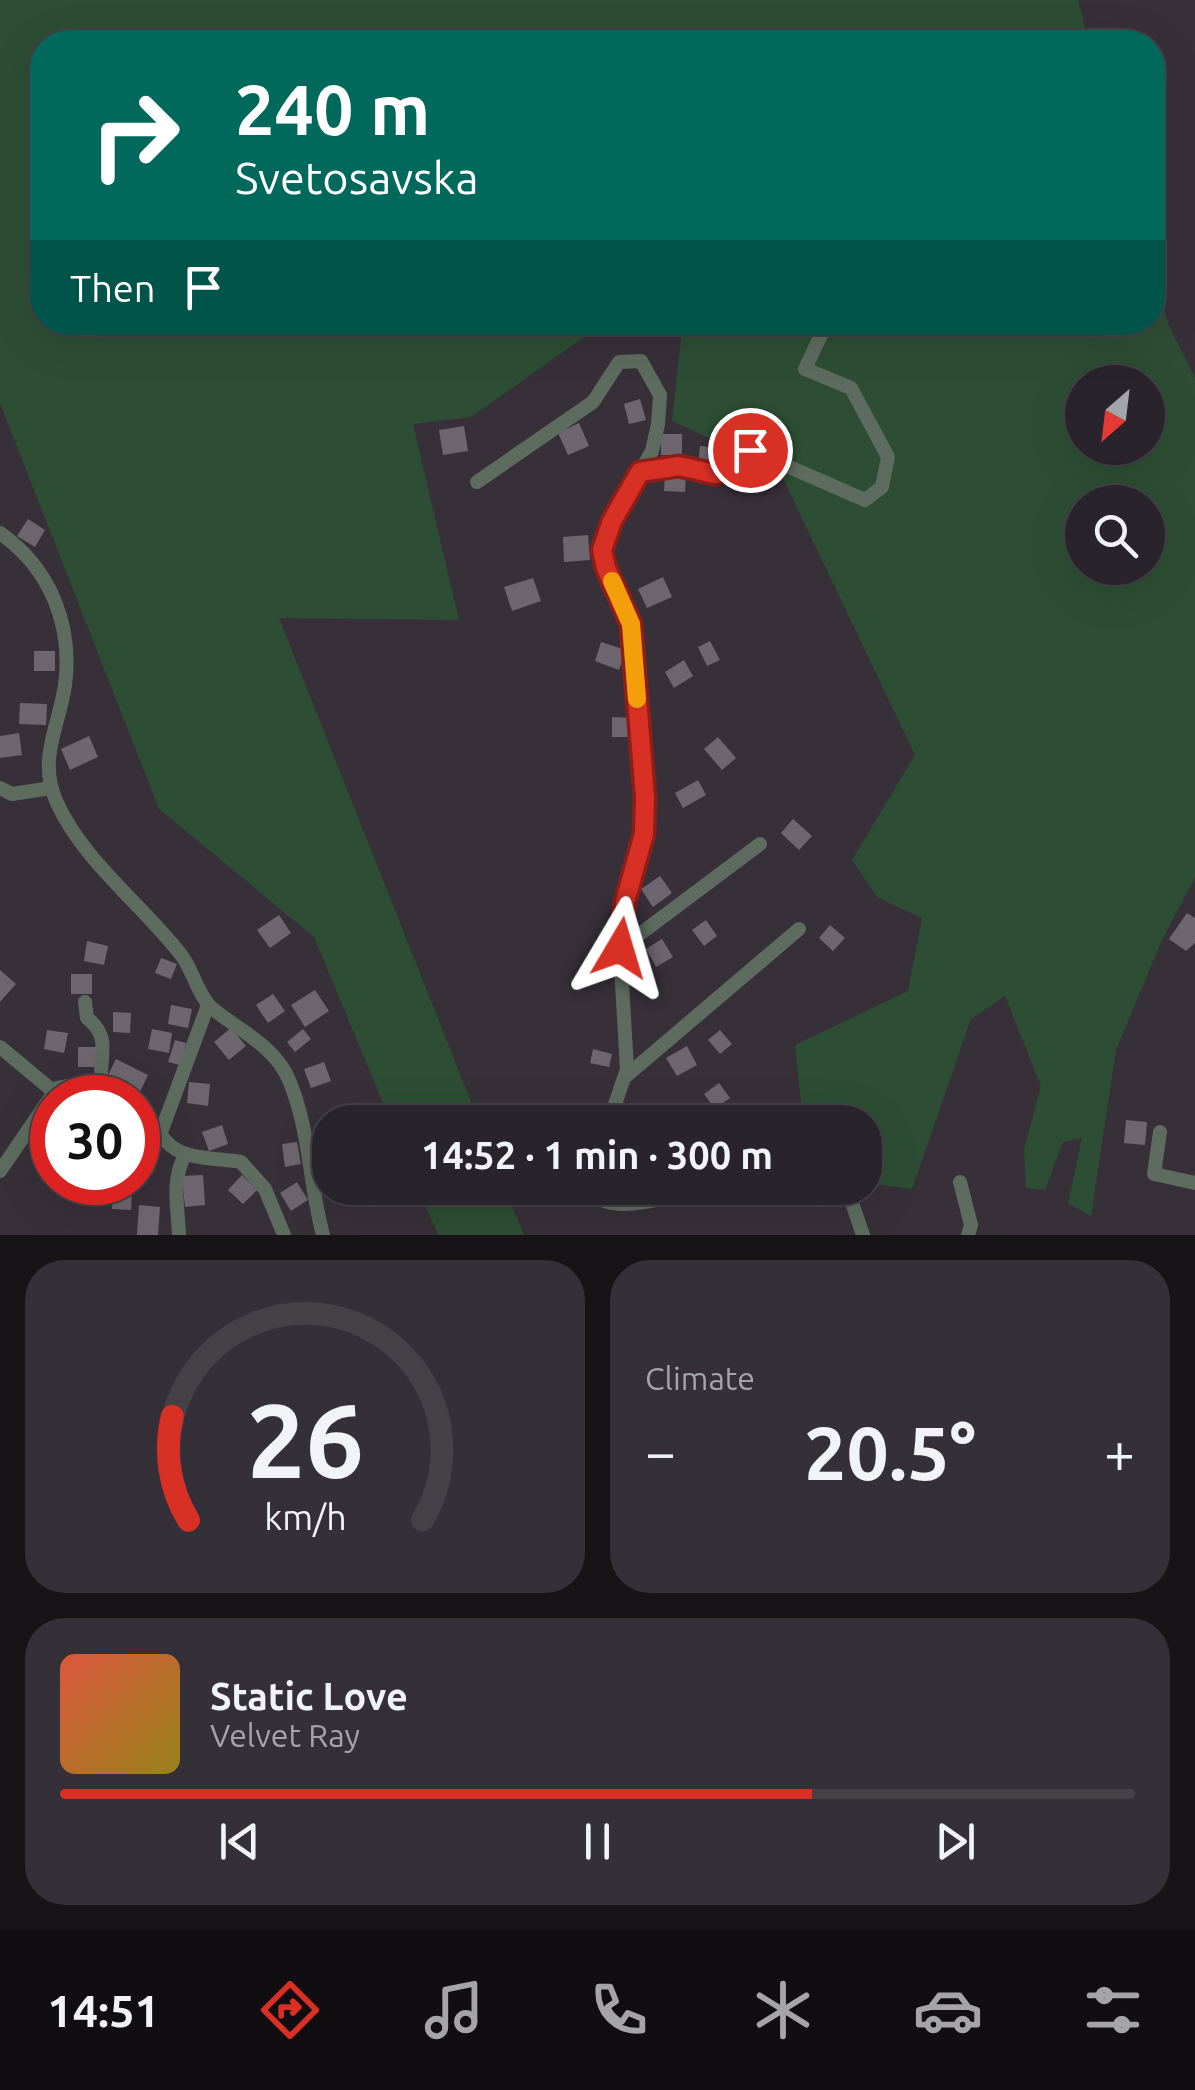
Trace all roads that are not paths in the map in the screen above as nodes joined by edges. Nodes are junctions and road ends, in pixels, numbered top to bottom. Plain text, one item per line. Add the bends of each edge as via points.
1 (821, 335) edge
2 (640, 472) junction
3 (477, 482) dead end
4 (0, 533) edge
5 (0, 788) edge
6 (51, 788) junction
7 (760, 844) dead end
8 (799, 929) dead end
9 (620, 948) junction
10 (85, 1002) dead end
11 (208, 1005) junction
12 (0, 1047) edge
13 (34, 1075) edge
14 (101, 1075) edge
15 (625, 1077) junction
16 (615, 1105) edge
17 (30, 1125) edge
18 (160, 1132) joint
19 (1160, 1132) dead end
20 (185, 1155) junction
21 (0, 1170) edge
22 (960, 1182) dead end
23 (1195, 1182) edge
24 (853, 1205) edge
25 (179, 1235) edge
26 (284, 1235) edge
27 (323, 1235) edge
28 (863, 1235) edge
29 (968, 1235) edge

1 - 2 street via 805,370 851,388 888,457 882,487 864,500 750,450 715,474 679,466
2 - 3 street via 652,451 660,395 641,361 630,359 620,362 593,402
2 - 9 street via 602,550 631,624 645,797 644,834
4 - 6 street via 45,577 66,634 64,686 48,738
5 - 6 street via 12,794
6 - 11 street via 90,852 182,956
7 - 9 street
8 - 15 street
9 - 15 street via 628,1019
10 - 14 street via 87,1018 103,1038
11 - 18 street
11 - 27 street via 271,1053 288,1078 309,1149
12 - 13 street
15 - 16 street
17 - 21 street
18 - 20 street
19 - 23 street via 1154,1174
20 - 25 street via 175,1202
20 - 26 street via 241,1162 265,1188
22 - 29 street
24 - 28 street

